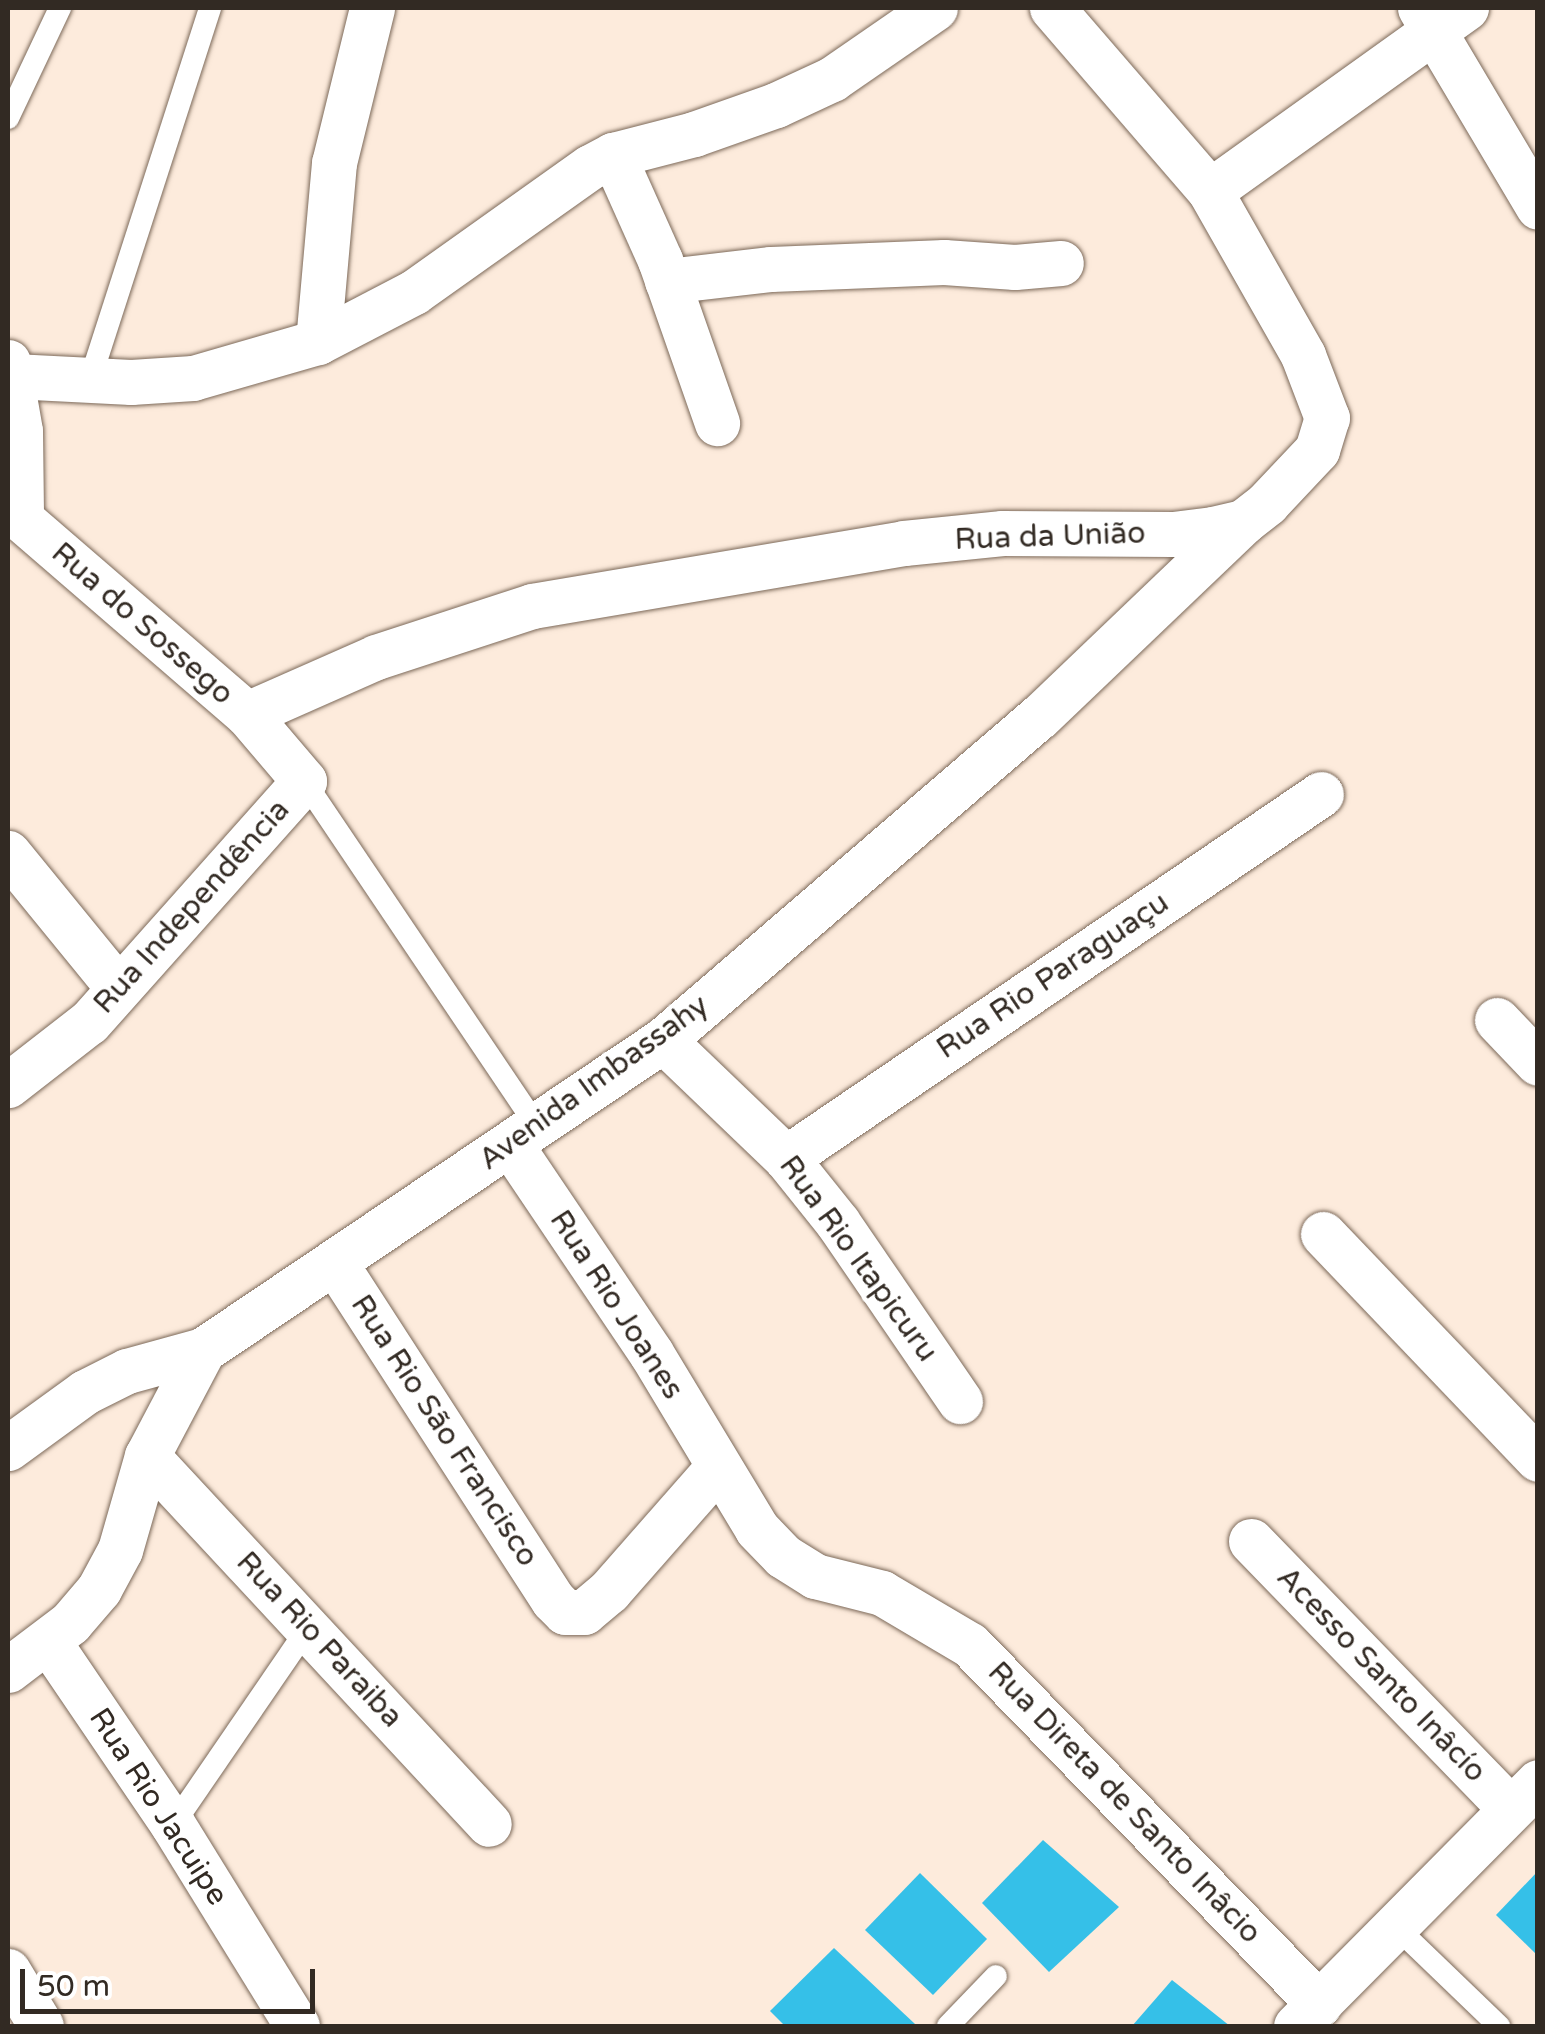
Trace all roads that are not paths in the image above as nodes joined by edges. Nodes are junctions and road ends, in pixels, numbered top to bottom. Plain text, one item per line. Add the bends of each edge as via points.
1 (60, 8) edge
2 (210, 8) edge
3 (372, 8) edge
4 (935, 8) edge
5 (1052, 8) edge
6 (1440, 15) edge
7 (8, 118) edge
8 (614, 154) junction
9 (1210, 191) junction
10 (1538, 208) edge
11 (1061, 263) dead end
12 (667, 281) junction
13 (318, 342) junction
14 (10, 369) edge
15 (90, 380) junction
16 (716, 423) dead end
17 (1243, 522) junction
18 (14, 528) edge
19 (247, 714) junction
20 (304, 782) junction
21 (1321, 794) dead end
22 (8, 853) edge
23 (118, 988) junction
24 (1497, 1020) dead end
25 (663, 1040) junction
26 (1538, 1063) edge
27 (8, 1085) edge
28 (523, 1136) junction
29 (786, 1158) junction
30 (1323, 1234) dead end
31 (336, 1262) junction
32 (203, 1350) junction
33 (960, 1401) dead end
34 (8, 1448) edge
35 (148, 1456) junction
36 (1538, 1460) edge
37 (718, 1468) junction
38 (1252, 1541) dead end
39 (921, 1612) joint
40 (308, 1628) junction
41 (48, 1641) junction
42 (8, 1670) edge
43 (1524, 1796) edge
44 (489, 1824) dead end
45 (172, 1825) junction
46 (1394, 1925) junction
47 (8, 1971) edge
48 (996, 1976) dead end
49 (1307, 2015) edge
50 (41, 2026) edge
51 (297, 2026) edge
52 (948, 2026) edge
53 (1499, 2026) edge

1 - 7 lane
2 - 15 lane
3 - 13 street via 334,163
4 - 8 street via 832,80 694,134
5 - 9 street
6 - 9 street
6 - 10 street
8 - 12 street
8 - 13 street via 414,292
9 - 17 street via 1303,356 1327,418 1301,472
11 - 12 street via 770,269
12 - 16 street
13 - 15 street via 193,378
14 - 15 street
14 - 18 street, Rua do Sossego via 20,431
17 - 19 street, Rua da União via 1172,534 1002,534 904,543 532,606 376,657
17 - 25 street, Avenida Imbassahy via 1039,717
18 - 19 street, Rua do Sossego
19 - 20 street, Rua Independência
20 - 23 street, Rua Independência
20 - 28 lane
21 - 29 street, Rua Rio Paraguaçu
22 - 23 street
23 - 27 street, Rua Independência via 90,1022
24 - 26 street
25 - 28 street, Avenida Imbassahy
25 - 29 street, Rua Rio Itapicuru
28 - 31 street, Avenida Imbassahy
28 - 37 street, Rua Rio Joanes
29 - 33 street, Rua Rio Itapicuru
30 - 36 street
31 - 32 street, Avenida Imbassahy
31 - 37 street, Rua Rio São Francisco via 565,1612 590,1608
32 - 34 street via 99,1385
32 - 35 street, Avenida Imbassahy
35 - 40 street, Rua Rio Paraiba
35 - 41 street, Avenida Imbassahy via 120,1550 98,1590
37 - 39 street, Rua Rio Joanes via 783,1556 815,1576 882,1593
38 - 43 street, Acesso Santo Inâcío
39 - 49 street, Rua Direta de Santo Inâcio via 1000,1672
40 - 44 street, Rua Rio Paraiba
40 - 45 lane
41 - 42 street, Avenida Imbassahy
41 - 45 street, Rua Rio Jacuipe
43 - 46 street
45 - 51 street, Rua Rio Jacuipe
46 - 49 street
46 - 53 lane
47 - 50 street
48 - 52 lane

